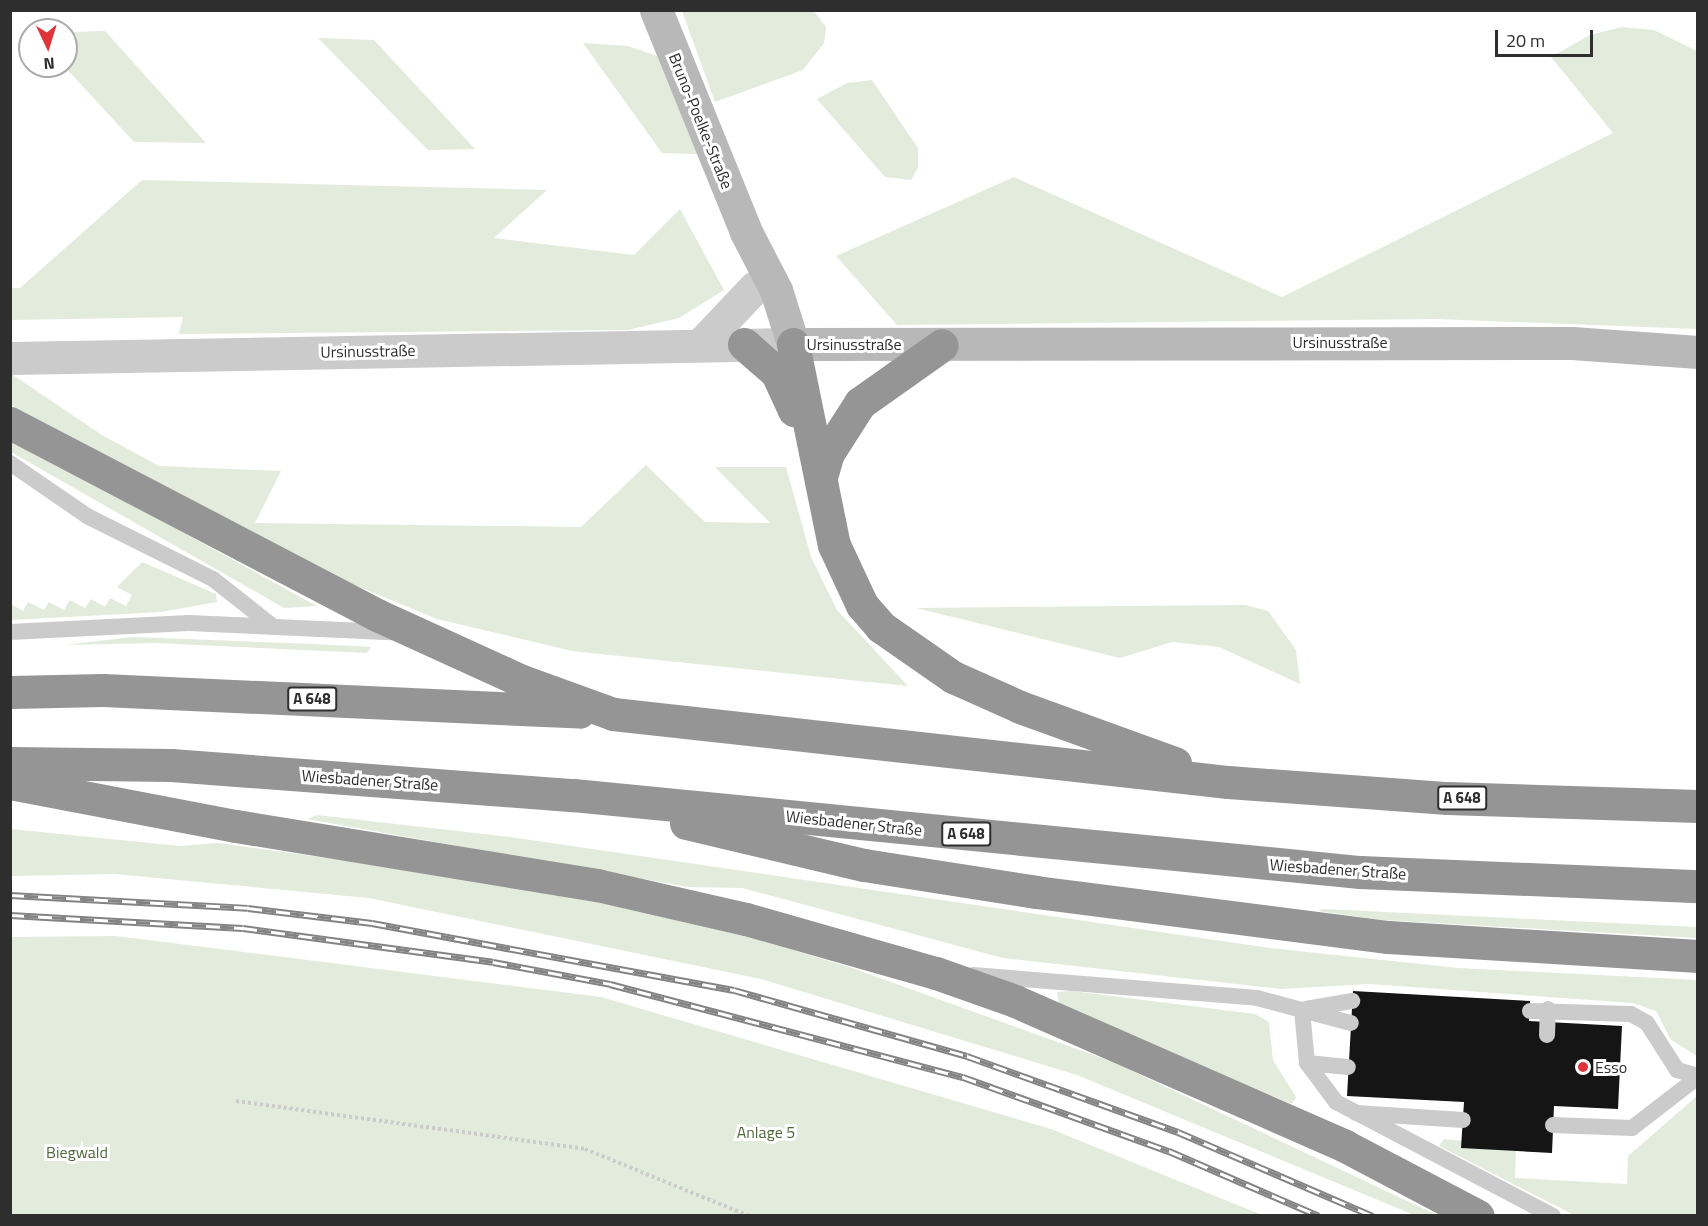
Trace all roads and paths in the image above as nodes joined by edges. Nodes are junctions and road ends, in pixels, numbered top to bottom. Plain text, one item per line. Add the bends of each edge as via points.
1 (656, 10) edge
2 (746, 232) junction
3 (754, 288) junction
4 (744, 344) junction
5 (793, 344) junction
6 (700, 345) junction
7 (942, 345) junction
8 (1698, 352) edge
9 (10, 358) edge
10 (10, 423) edge
11 (10, 463) edge
12 (821, 477) junction
13 (827, 512) junction
14 (270, 624) junction
15 (10, 632) edge
16 (425, 637) junction
17 (10, 692) edge
18 (613, 714) junction
19 (10, 763) edge
20 (1228, 782) junction
21 (10, 783) edge
22 (573, 795) junction
23 (1698, 806) edge
24 (1698, 886) edge
25 (1698, 956) edge
26 (936, 973) junction
27 (1352, 1001) dead end
28 (1548, 1009) junction
29 (1302, 1010) junction
30 (1530, 1011) dead end
31 (1351, 1023) dead end
32 (1547, 1035) dead end
33 (1307, 1064) junction
34 (1348, 1067) dead end
35 (1698, 1077) edge
36 (236, 1101) dead end
37 (1349, 1113) junction
38 (1463, 1120) dead end
39 (1553, 1125) dead end
40 (749, 1215) edge
41 (1478, 1215) edge
42 (1553, 1215) edge

1 - 2 main road, Bruno-Poelke-Straße
2 - 3 main road, Bruno-Poelke-Straße
2 - 5 main road, Bruno-Poelke-Straße via 776,290
3 - 5 main road, Bruno-Poelke-Straße via 767,324
3 - 6 street
4 - 5 street, Ursinusstraße
4 - 6 street, Ursinusstraße
4 - 13 highway via 766,360 787,393
5 - 7 main road, Ursinusstraße
5 - 12 highway
6 - 9 street, Ursinusstraße
7 - 8 main road, Ursinusstraße via 1572,343
7 - 12 highway via 860,403 828,453
10 - 16 highway
11 - 14 lane via 87,516 213,579
12 - 13 highway
13 - 20 highway via 834,546 862,605 901,645 1020,707
14 - 15 lane
14 - 16 lane
16 - 18 highway
17 - 18 highway, A 648 via 103,690
18 - 20 highway, A 648
19 - 22 highway, Wiesbadener Straße / A 648 via 171,765
20 - 23 highway, A 648 via 1447,798
21 - 26 highway via 236,826 597,885 746,919
22 - 24 highway, Wiesbadener Straße / A 648 via 1360,872
22 - 25 highway via 853,862 975,884 1388,937
26 - 29 lane via 1257,998
26 - 41 highway via 1015,1001 1345,1146
27 - 29 lane
28 - 30 lane
28 - 32 lane
28 - 35 lane via 1630,1014 1647,1023 1677,1070
29 - 31 lane
29 - 33 lane
33 - 34 lane
33 - 37 lane via 1324,1091
35 - 39 lane via 1632,1128
36 - 40 path via 585,1149
37 - 38 lane
37 - 42 lane

